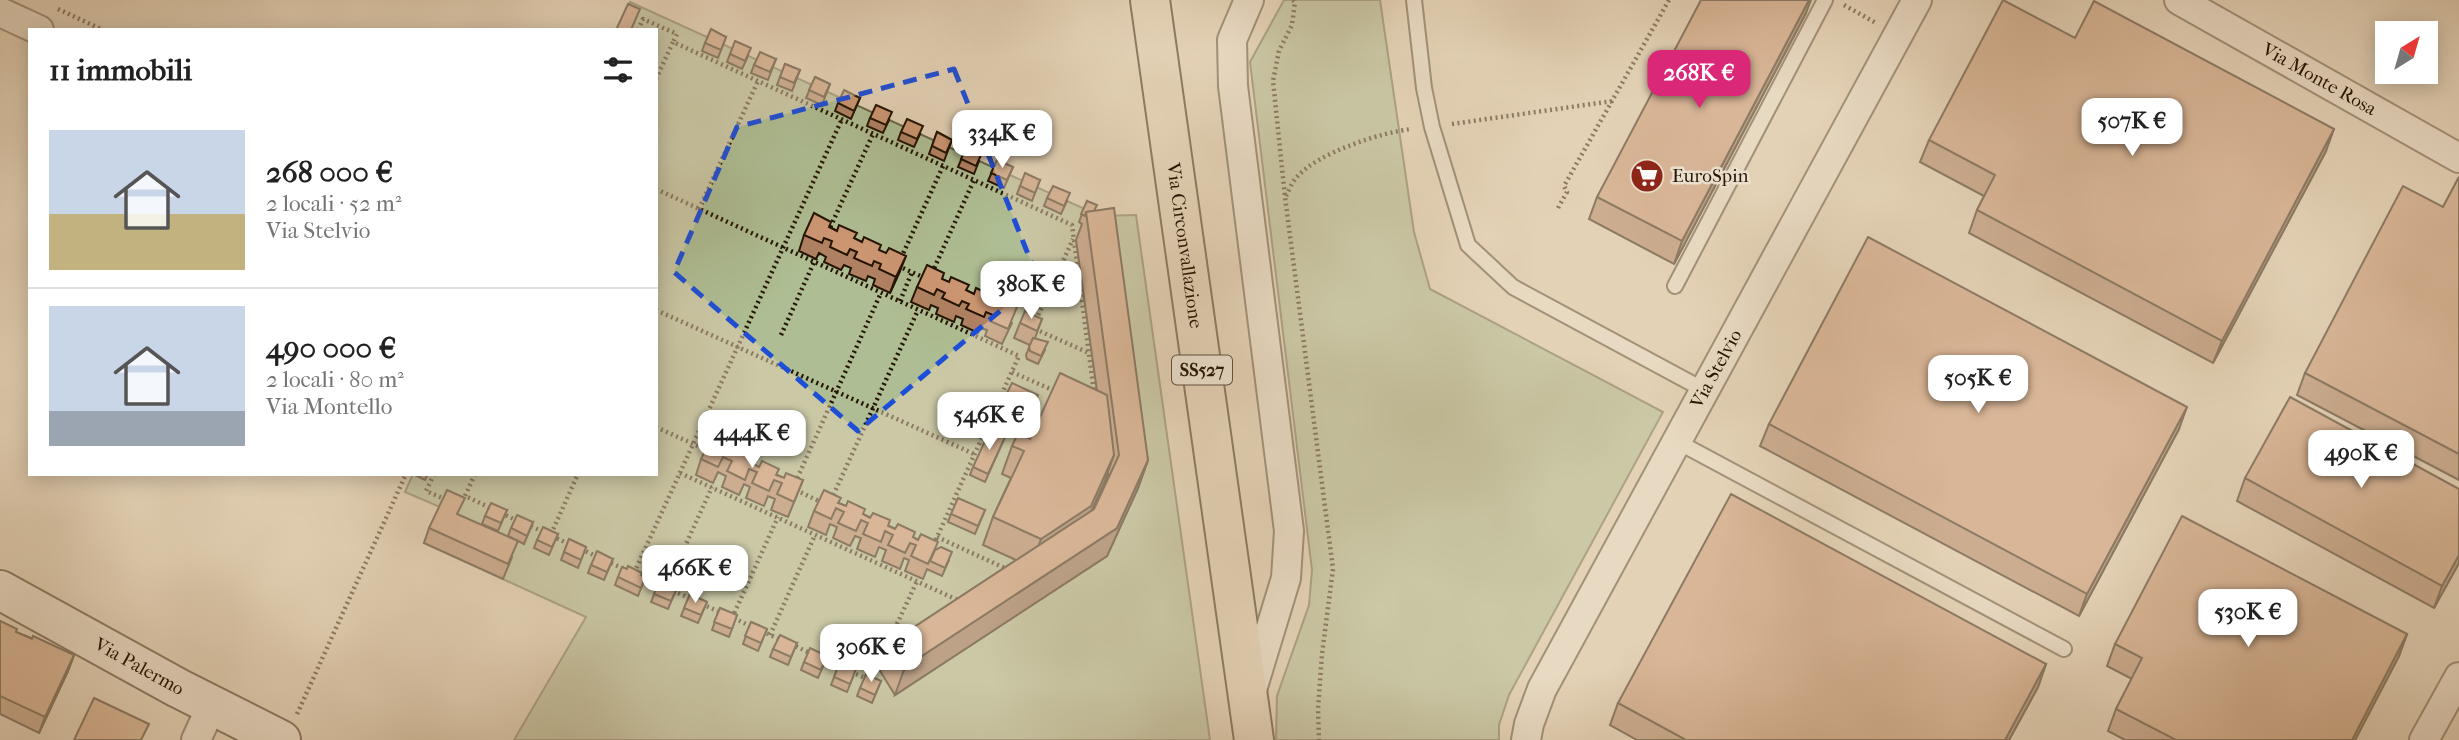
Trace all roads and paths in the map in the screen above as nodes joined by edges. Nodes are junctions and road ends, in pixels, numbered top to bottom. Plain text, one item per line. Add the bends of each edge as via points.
1 (1150, 0) edge
2 (1249, 0) edge
3 (1293, 0) edge
4 (1414, 0) edge
5 (1669, 0) edge
6 (1825, 0) edge
7 (1834, 0) edge
8 (1917, 0) edge
9 (2179, 0) edge
10 (0, 12) edge
11 (44, 17) edge
12 (94, 28) edge
13 (639, 28) edge
14 (1899, 34) junction
15 (673, 42) junction
16 (658, 75) edge
17 (758, 81) junction
18 (1613, 100) junction
19 (842, 119) junction
20 (1432, 127) junction
21 (873, 134) junction
22 (2459, 158) edge
23 (943, 166) junction
24 (974, 180) junction
25 (658, 190) edge
26 (1285, 197) junction
27 (1558, 208) dead end
28 (699, 209) junction
29 (827, 233) junction
30 (1073, 237) junction
31 (839, 239) edge
32 (783, 247) junction
33 (815, 262) junction
34 (912, 272) junction
35 (1675, 286) dead end
36 (881, 293) junction
37 (900, 301) junction
38 (918, 310) junction
39 (658, 311) edge
40 (781, 335) dead end
41 (738, 347) junction
42 (1089, 353) junction
43 (1012, 372) junction
44 (1704, 390) junction
45 (836, 391) junction
46 (1060, 394) edge
47 (1095, 398) edge
48 (873, 408) junction
49 (658, 428) edge
50 (1676, 441) junction
51 (693, 444) junction
52 (974, 454) junction
53 (718, 455) edge
54 (1104, 471) edge
55 (680, 473) junction
56 (405, 476) edge
57 (433, 476) edge
58 (474, 476) edge
59 (577, 476) edge
60 (712, 487) junction
61 (465, 496) junction
62 (449, 501) edge
63 (460, 506) edge
64 (778, 517) junction
65 (1087, 524) edge
66 (550, 535) junction
67 (815, 535) junction
68 (937, 537) junction
69 (930, 551) edge
70 (634, 573) junction
71 (1021, 575) edge
72 (916, 581) junction
73 (666, 588) junction
74 (0, 590) edge
75 (973, 607) edge
76 (732, 618) junction
77 (770, 635) junction
78 (2064, 649) dead end
79 (897, 657) edge
80 (876, 671) junction
81 (2459, 677) edge
82 (1249, 699) junction
83 (212, 705) junction
84 (288, 730) edge
85 (196, 740) edge
86 (1254, 740) edge
87 (1319, 740) edge
88 (1526, 740) edge
89 (2424, 740) edge

1 - 82 main road, Via Circonvallazione / SS527
2 - 82 street via 1232,40 1233,86 1289,531 1286,578
3 - 26 path via 1292,25 1279,51 1273,81
4 - 20 lane
5 - 18 path
6 - 35 lane
7 - 14 path
8 - 14 street, Via Stelvio
9 - 22 street, Via Monte Rosa
10 - 11 street
11 - 12 path
13 - 15 path via 643,19 677,34
14 - 44 street, Via Stelvio
15 - 16 path
15 - 17 path
17 - 19 path
17 - 28 path
18 - 20 path
18 - 27 path via 1564,186 1567,192
19 - 21 path
19 - 32 path
20 - 26 path via 1383,134 1338,151 1297,177
20 - 44 lane via 1468,245 1513,288
21 - 23 path
21 - 29 path
23 - 24 path
23 - 34 path via 898,265
24 - 30 path via 1072,225
24 - 34 path via 929,280
25 - 28 path
26 - 87 path via 1333,569 1322,654
28 - 32 path
29 - 31 path
29 - 33 path
30 - 42 path
30 - 42 path via 1032,327
32 - 33 path
32 - 41 path
33 - 36 path
33 - 40 path
34 - 37 path
36 - 37 path
36 - 45 path
37 - 38 path
38 - 43 path via 1019,356
38 - 48 path
39 - 41 path
41 - 45 path
41 - 51 path
42 - 47 path
43 - 46 path
43 - 52 path
44 - 50 street, Via Stelvio
45 - 48 path
45 - 48 path via 792,489 829,506
48 - 52 path
49 - 51 path
50 - 78 lane
50 - 88 street, Via Stelvio via 1542,689
51 - 53 path
51 - 55 path
52 - 68 path
54 - 65 path via 1106,483
55 - 60 path
55 - 70 path
56 - 84 path
57 - 62 path via 426,491
58 - 61 path
59 - 66 path
60 - 64 path
60 - 73 path
61 - 63 path
61 - 66 path
64 - 67 path
64 - 76 path
66 - 70 path
67 - 72 path
67 - 77 path
68 - 69 path
68 - 71 path
70 - 73 path
72 - 75 path
72 - 80 path
73 - 76 path
74 - 83 street, Via Palermo
76 - 77 path
77 - 80 path via 865,678
79 - 80 path
81 - 89 street
82 - 86 main road, Via Circonvallazione / SS527
83 - 84 street, Via Palermo
83 - 85 street

